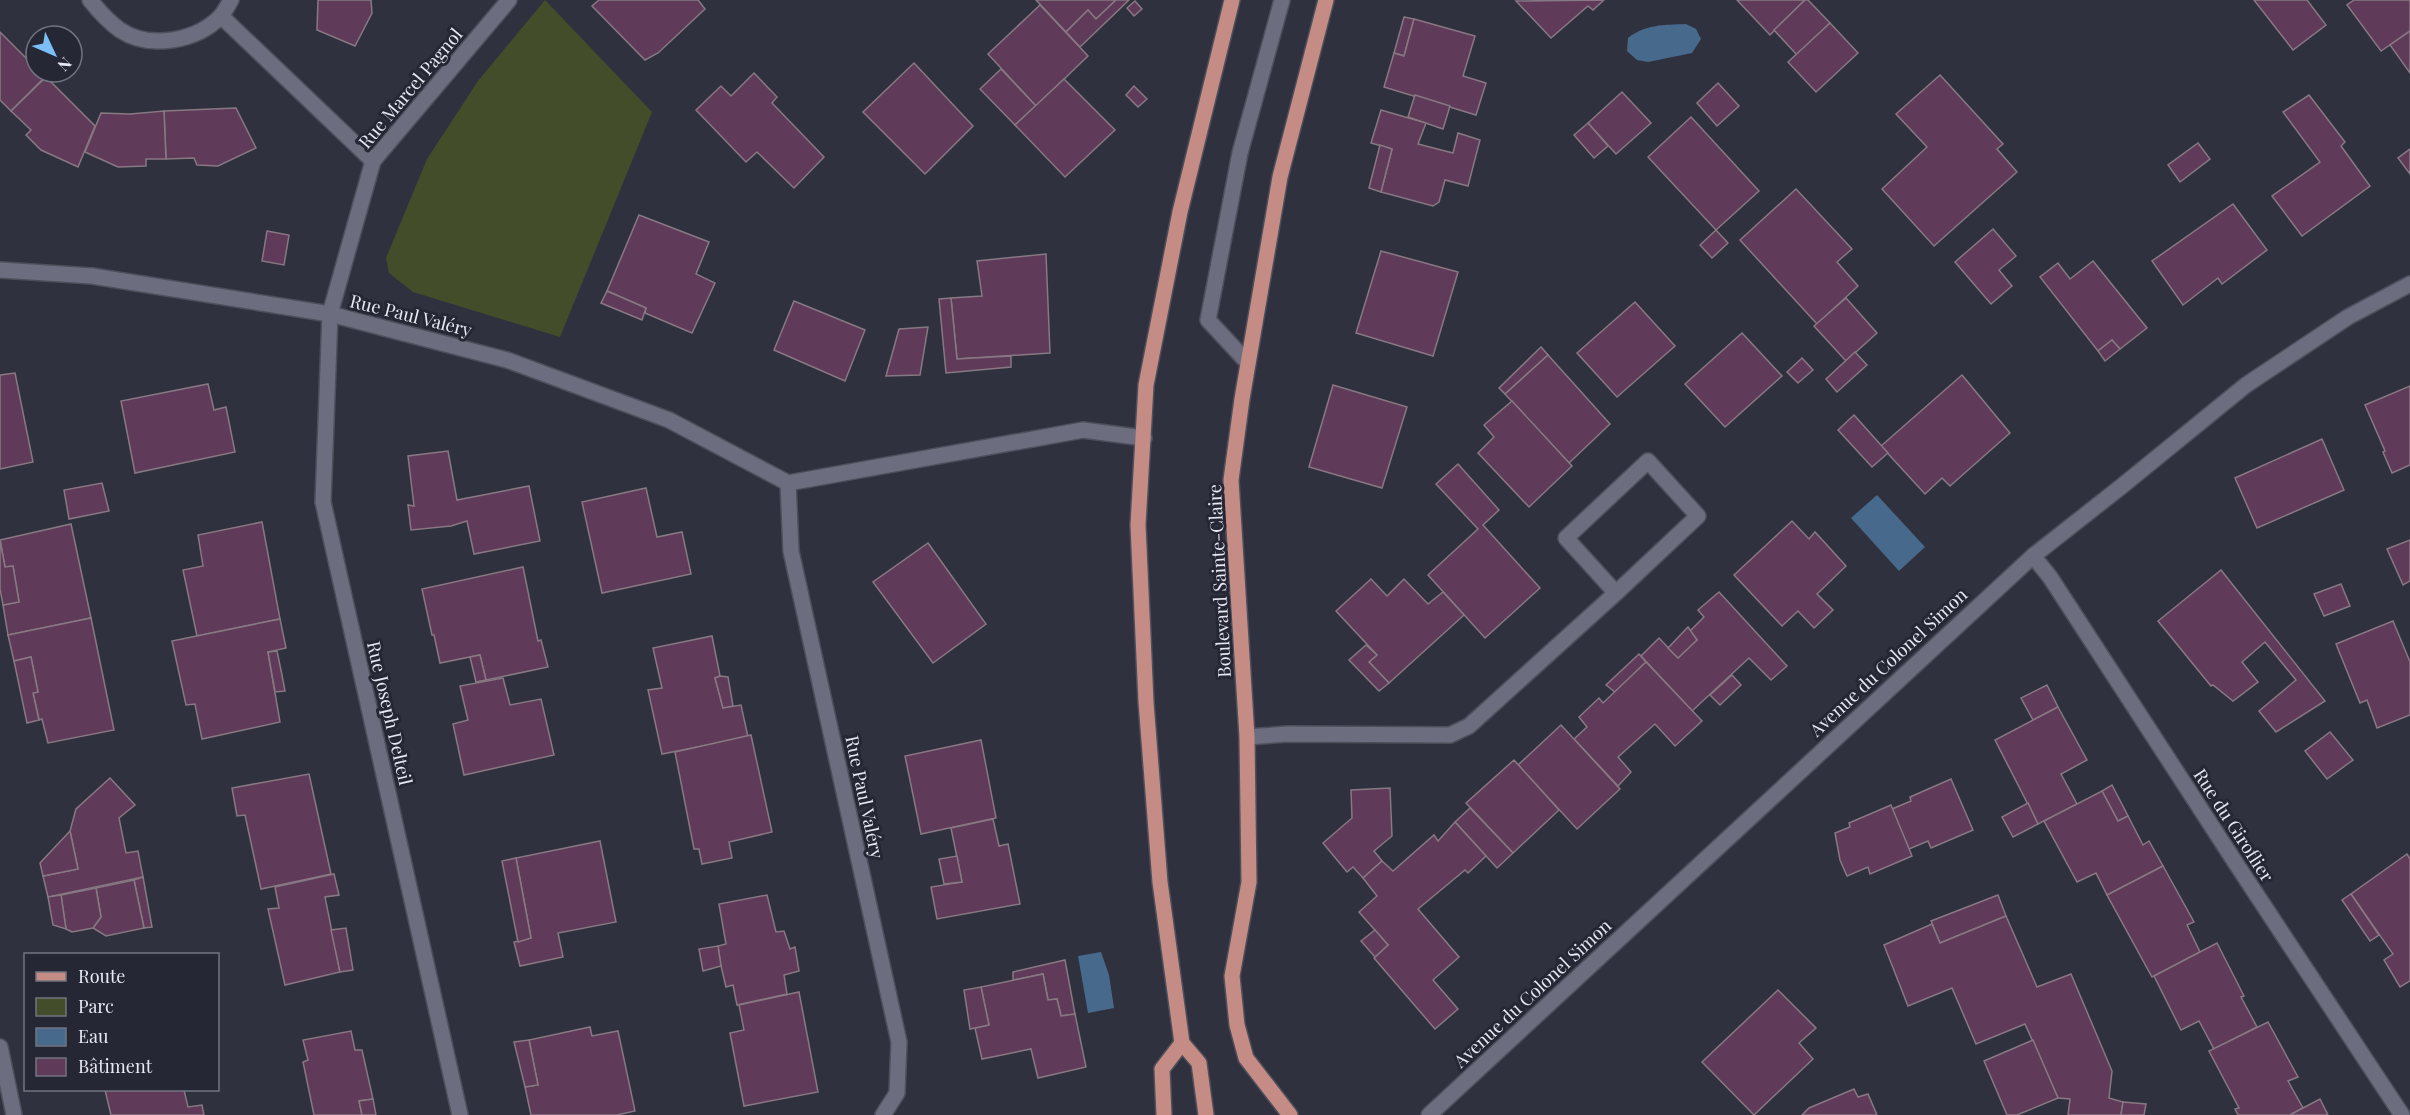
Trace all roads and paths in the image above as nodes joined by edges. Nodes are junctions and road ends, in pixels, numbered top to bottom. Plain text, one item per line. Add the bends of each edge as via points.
1 (90, 0) edge
2 (231, 0) edge
3 (509, 0) edge
4 (1232, 0) edge
5 (1282, 0) edge
6 (1326, 0) edge
7 (221, 16) junction
8 (373, 161) junction
9 (0, 270) edge
10 (2410, 284) edge
11 (330, 314) junction
12 (1248, 363) junction
13 (1144, 438) junction
14 (788, 483) junction
15 (2033, 556) junction
16 (1616, 593) junction
17 (1248, 736) junction
18 (1182, 1043) junction
19 (0, 1047) edge
20 (14, 1115) edge
21 (459, 1115) edge
22 (883, 1115) edge
23 (1164, 1115) edge
24 (1206, 1115) edge
25 (1290, 1115) edge
26 (1429, 1115) edge
27 (2402, 1115) edge

1 - 7 street via 121,30 145,40 174,40 198,33
2 - 7 street
3 - 8 street, Rue Marcel Pagnol
4 - 13 main road via 1176,235 1146,385
5 - 12 street via 1240,153 1208,320
6 - 12 main road, Boulevard Sainte-Claire via 1280,177
7 - 8 street
8 - 11 street, Rue Marcel Pagnol
9 - 11 street, Rue Paul Valéry via 92,276
10 - 15 street, Avenue du Colonel Simon via 2348,317 2246,385
11 - 14 street, Rue Paul Valéry via 523,366 669,420
11 - 21 street, Rue Joseph Delteil via 323,502
12 - 17 main road, Boulevard Sainte-Claire via 1231,480
13 - 14 street via 1083,430
13 - 18 main road via 1138,525 1146,702 1160,882
14 - 22 street, Rue Paul Valéry via 791,551 899,1042 897,1093
15 - 26 street, Avenue du Colonel Simon
15 - 27 street, Rue du Giroflier
16 - 16 street via 1566,538 1648,461 1698,516
16 - 17 street via 1469,726 1450,735
17 - 25 main road, Boulevard Sainte-Claire via 1249,882 1232,976 1237,1025 1246,1058
18 - 23 main road via 1162,1069
18 - 24 main road via 1199,1063
19 - 20 street

